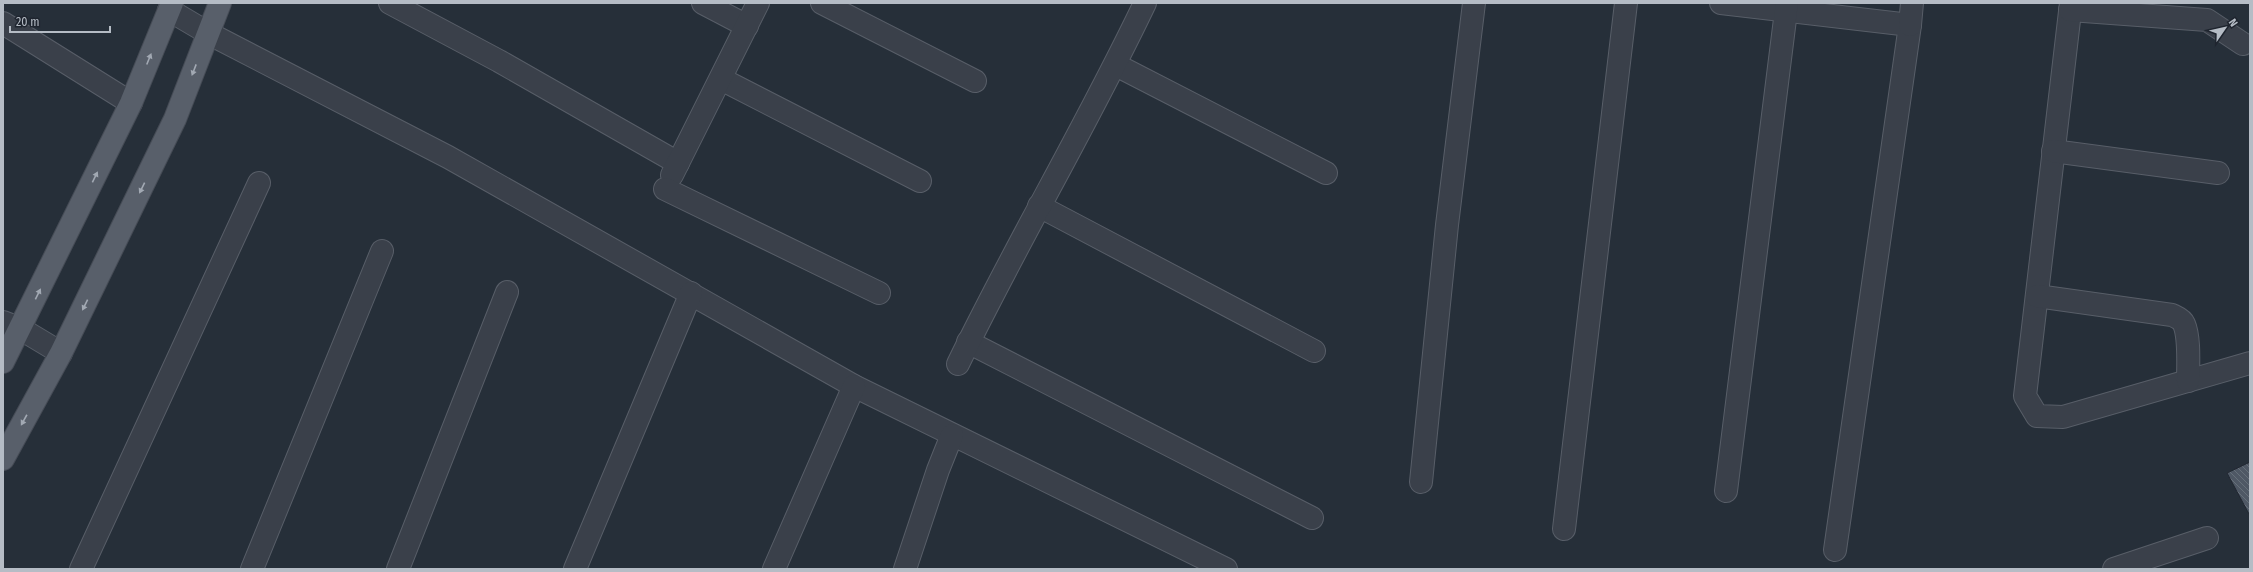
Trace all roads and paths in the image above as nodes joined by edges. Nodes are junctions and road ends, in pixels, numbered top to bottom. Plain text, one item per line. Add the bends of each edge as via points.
1 (220, 3) edge
2 (390, 3) edge
3 (703, 3) edge
4 (758, 3) edge
5 (822, 3) edge
6 (1145, 3) edge
7 (1474, 3) edge
8 (1626, 3) edge
9 (1721, 3) edge
10 (1912, 3) edge
11 (170, 6) edge
12 (2070, 6) edge
13 (1786, 7) edge
14 (3, 23) edge
15 (1910, 25) junction
16 (747, 26) junction
17 (208, 33) junction
18 (2243, 44) dead end
19 (1116, 65) junction
20 (721, 79) junction
21 (975, 81) dead end
22 (131, 103) junction
23 (2053, 152) junction
24 (678, 163) junction
25 (1326, 173) dead end
26 (2218, 173) dead end
27 (920, 181) dead end
28 (259, 183) dead end
29 (1039, 206) junction
30 (382, 251) dead end
31 (507, 292) dead end
32 (691, 293) junction
33 (879, 293) dead end
34 (2037, 296) junction
35 (12, 325) edge
36 (968, 342) junction
37 (1314, 351) dead end
38 (61, 353) junction
39 (3, 362) edge
40 (2250, 363) edge
41 (958, 364) dead end
42 (2188, 381) junction
43 (854, 386) junction
44 (952, 435) junction
45 (3, 459) edge
46 (1421, 482) dead end
47 (1726, 491) dead end
48 (1312, 518) dead end
49 (1564, 529) dead end
50 (2207, 538) dead end
51 (1835, 550) dead end
52 (81, 569) edge
53 (252, 569) edge
54 (398, 569) edge
55 (575, 569) edge
56 (774, 569) edge
57 (904, 569) edge
58 (1224, 569) edge
59 (2114, 569) edge

1 - 17 main road
2 - 24 street via 499,61
3 - 16 street
4 - 16 street
5 - 21 street
6 - 19 street
7 - 46 street via 1447,225
8 - 49 street
9 - 13 street
10 - 15 street
11 - 17 street
22 -> 11 main road
12 - 18 street via 2207,20
12 - 23 street
13 - 15 street
13 - 47 street
14 - 22 street
15 - 51 street
16 - 20 street
17 - 32 street via 448,157
17 -> 38 main road via 175,119
19 - 25 street
19 - 29 street
20 - 24 street
20 - 27 street
35 -> 22 main road
23 - 26 street
23 - 34 street
24 - 33 street via 662,196
28 - 52 street
29 - 36 street
29 - 37 street
30 - 53 street
31 - 54 street
32 - 43 street
32 - 55 street
34 - 42 street via 2172,315 2178,318 2184,324
34 - 42 street via 2025,396 2037,416 2063,416
35 - 38 street
35 - 39 main road
36 - 41 street
36 - 48 street
38 -> 45 main road
40 - 42 street
43 - 44 street
43 - 56 street
44 - 57 street
44 - 58 street
50 - 59 street

